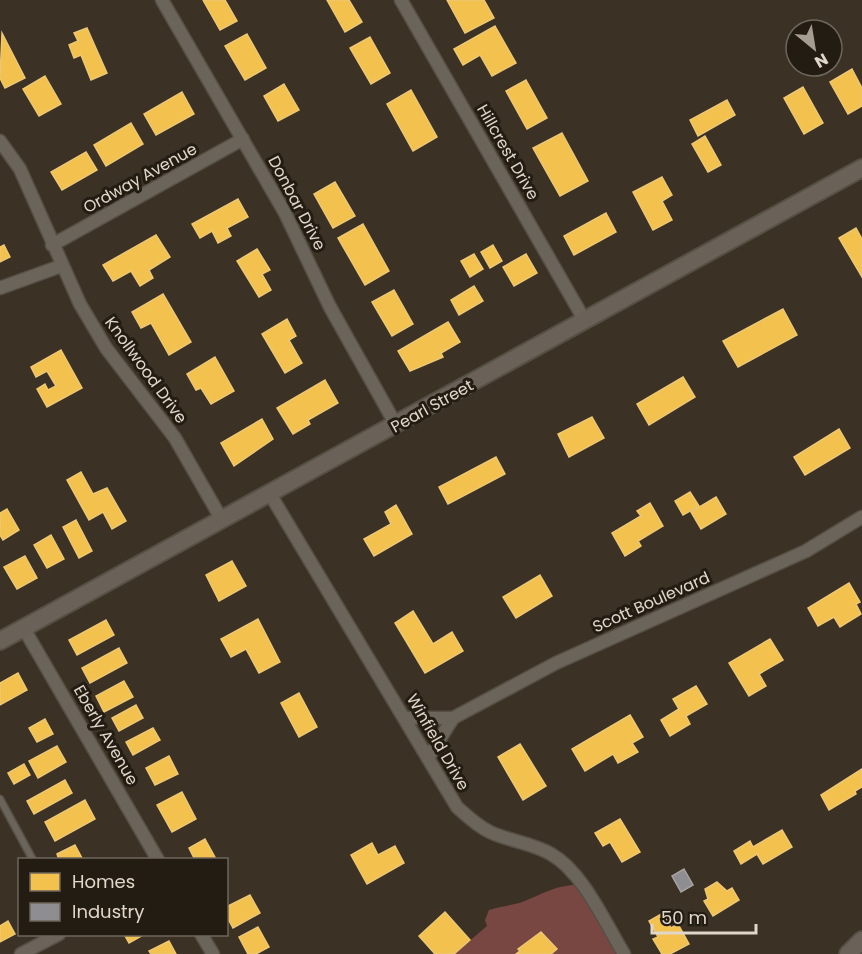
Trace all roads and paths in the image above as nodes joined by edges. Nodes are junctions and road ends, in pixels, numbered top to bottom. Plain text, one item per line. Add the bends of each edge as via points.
1 (162, 0) edge
2 (401, 0) edge
3 (243, 139) junction
4 (0, 141) edge
5 (861, 170) edge
6 (52, 245) junction
7 (61, 266) junction
8 (0, 288) edge
9 (585, 321) junction
10 (396, 425) junction
11 (270, 494) junction
12 (862, 517) edge
13 (222, 520) junction
14 (23, 627) junction
15 (0, 641) edge
16 (405, 718) junction
17 (453, 718) junction
18 (428, 758) junction
19 (0, 799) edge
20 (32, 858) edge
21 (157, 858) edge
22 (55, 936) edge
23 (202, 936) edge
24 (862, 940) edge
25 (21, 954) edge
26 (213, 954) edge
27 (624, 954) edge
28 (848, 954) edge

1 - 3 street, Donbar Drive
2 - 9 street, Hillcrest Drive
3 - 6 street, Ordway Avenue
3 - 10 street, Donbar Drive via 285,213 330,308
4 - 6 street, Knollwood Drive via 20,169
5 - 9 street, Pearl Street
6 - 7 street, Knollwood Drive
7 - 8 street
7 - 13 street, Knollwood Drive via 106,348 158,412
9 - 10 street, Pearl Street
10 - 11 street, Pearl Street
11 - 13 street, Pearl Street
11 - 16 street, Winfield Drive
12 - 17 street, Scott Boulevard via 806,551 556,663
13 - 14 street, Pearl Street
14 - 15 street, Pearl Street
14 - 21 street, Eberly Avenue
16 - 17 street, Scott Boulevard
16 - 18 street, Winfield Drive
17 - 18 street, Scott Boulevard
18 - 27 street, Winfield Drive via 444,789 472,821 490,832 545,850 570,868
19 - 20 lane
22 - 25 street
23 - 26 street
24 - 28 street

